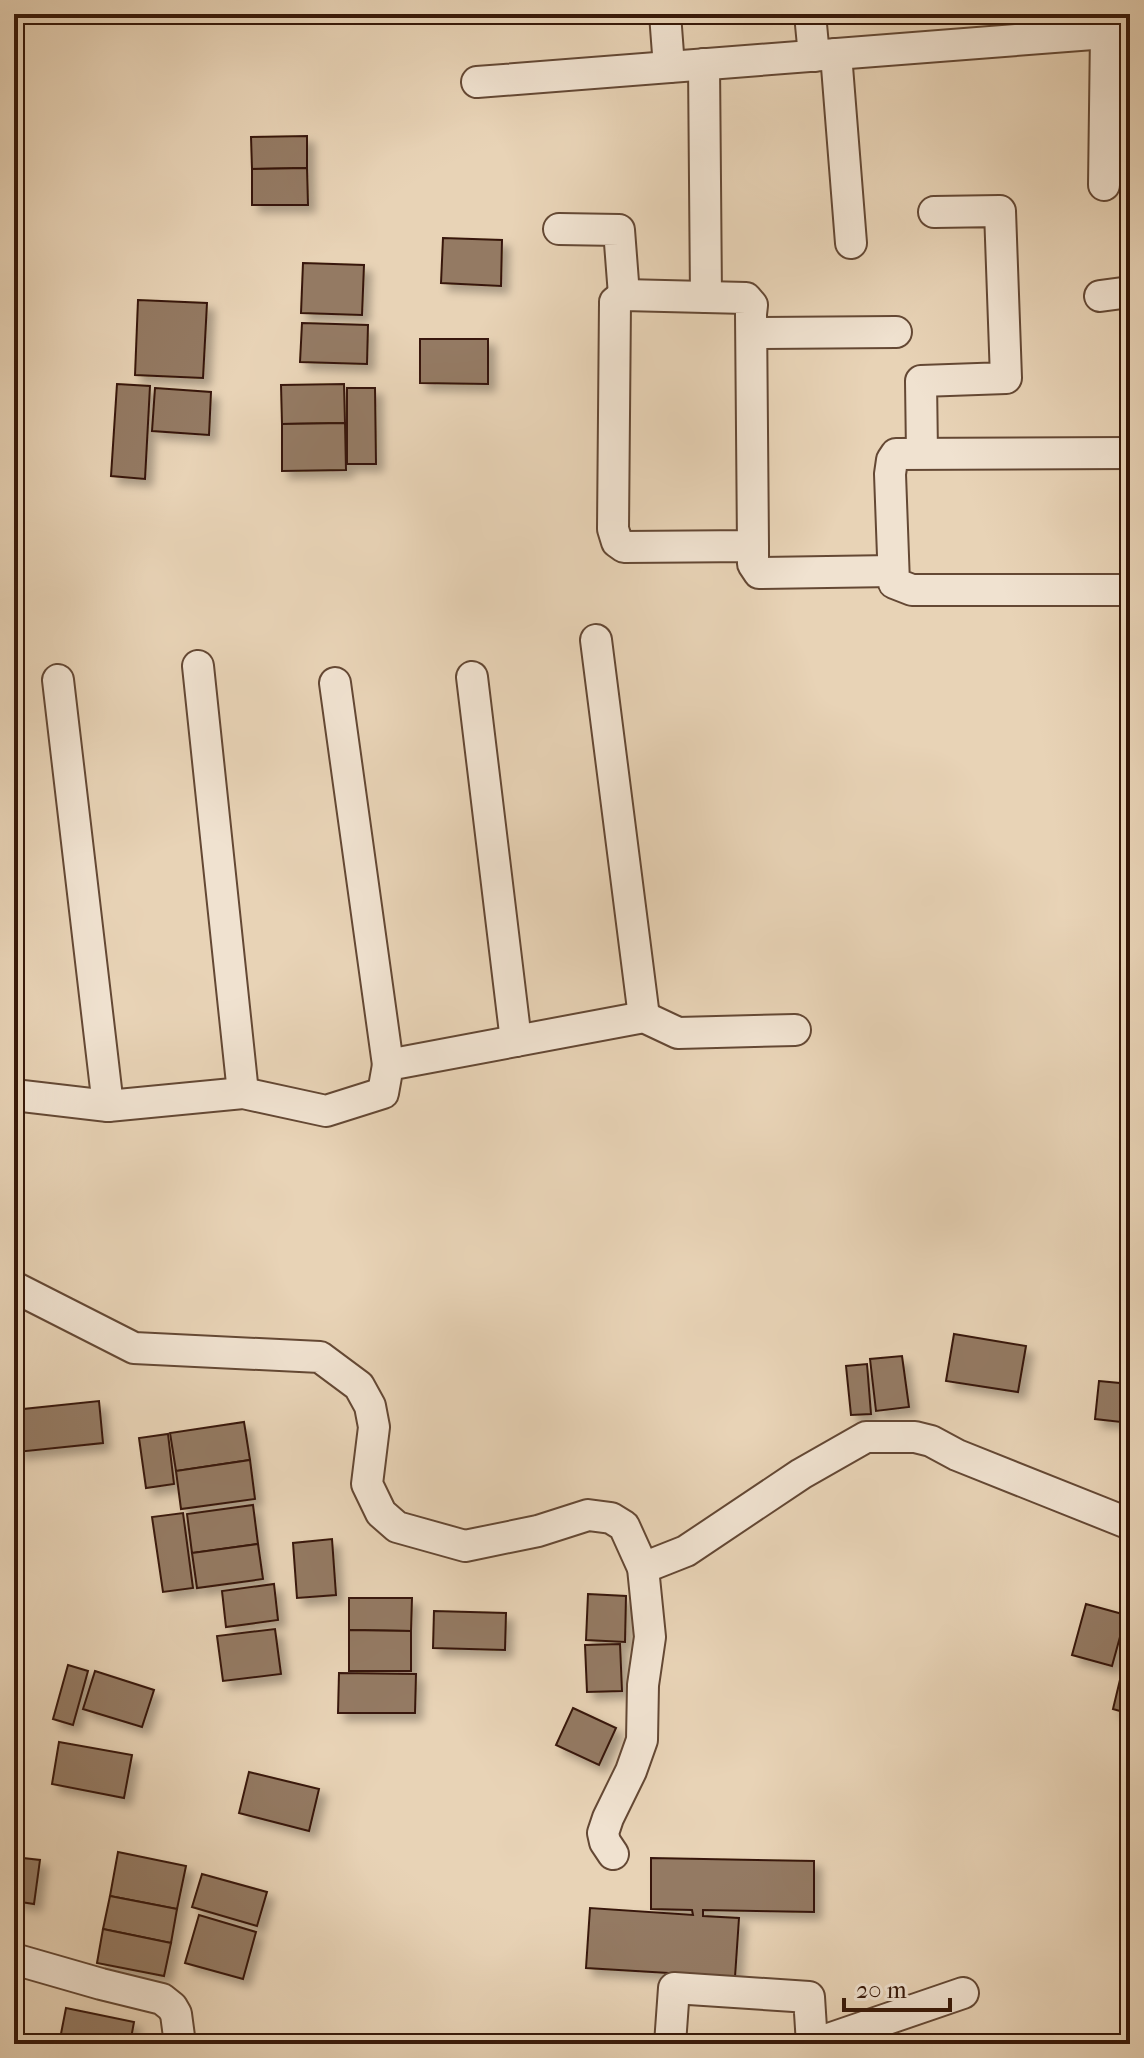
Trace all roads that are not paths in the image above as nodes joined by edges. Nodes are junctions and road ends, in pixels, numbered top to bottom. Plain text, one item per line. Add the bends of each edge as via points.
1 (665, 14) edge
2 (810, 14) edge
3 (1118, 34) edge
4 (825, 55) junction
5 (704, 64) junction
6 (669, 67) junction
7 (477, 82) dead end
8 (1104, 185) dead end
9 (934, 212) dead end
10 (559, 229) dead end
11 (851, 243) dead end
12 (1130, 292) edge
13 (624, 295) junction
14 (1100, 296) dead end
15 (706, 297) junction
16 (896, 332) dead end
17 (752, 333) junction
18 (922, 453) junction
19 (1130, 453) edge
20 (753, 546) junction
21 (893, 571) junction
22 (1130, 590) edge
23 (596, 640) dead end
24 (198, 666) dead end
25 (472, 677) dead end
26 (58, 680) dead end
27 (335, 683) dead end
28 (644, 1017) junction
29 (795, 1030) dead end
30 (516, 1041) junction
31 (388, 1065) junction
32 (243, 1093) junction
33 (14, 1095) edge
34 (108, 1106) junction
35 (14, 1287) edge
36 (1130, 1524) edge
37 (643, 1568) junction
38 (613, 1854) dead end
39 (14, 1959) edge
40 (963, 1993) dead end
41 (180, 2044) edge
42 (670, 2044) edge
43 (813, 2044) edge

1 - 6 street
2 - 4 street
3 - 4 street
3 - 8 street
4 - 5 street
4 - 11 street
5 - 6 street
5 - 15 street
6 - 7 street
9 - 18 street via 1000,211 1006,378 921,381
10 - 13 street via 619,230
12 - 14 street
13 - 15 street
13 - 20 street via 615,302 617,542 624,547
15 - 17 street via 746,298 752,305
16 - 17 street
17 - 20 street
18 - 19 street
18 - 21 street via 896,454 892,460
20 - 21 street via 759,573
21 - 22 street via 894,583 912,590
23 - 28 street
24 - 32 street
25 - 30 street
26 - 34 street
27 - 31 street
28 - 29 street via 678,1033
28 - 30 street
30 - 31 street
31 - 32 street via 383,1093 326,1111
32 - 34 street
33 - 34 street
35 - 37 street via 134,1348 320,1357 359,1386 370,1406 374,1427 367,1484 381,1513 397,1527 465,1546 588,1515 611,1518 624,1526
36 - 37 street via 931,1441 866,1437 686,1551
37 - 38 street via 650,1637 642,1740 603,1833
39 - 41 street via 162,1999 176,2014
40 - 43 street
42 - 43 street via 674,1988 809,1997

